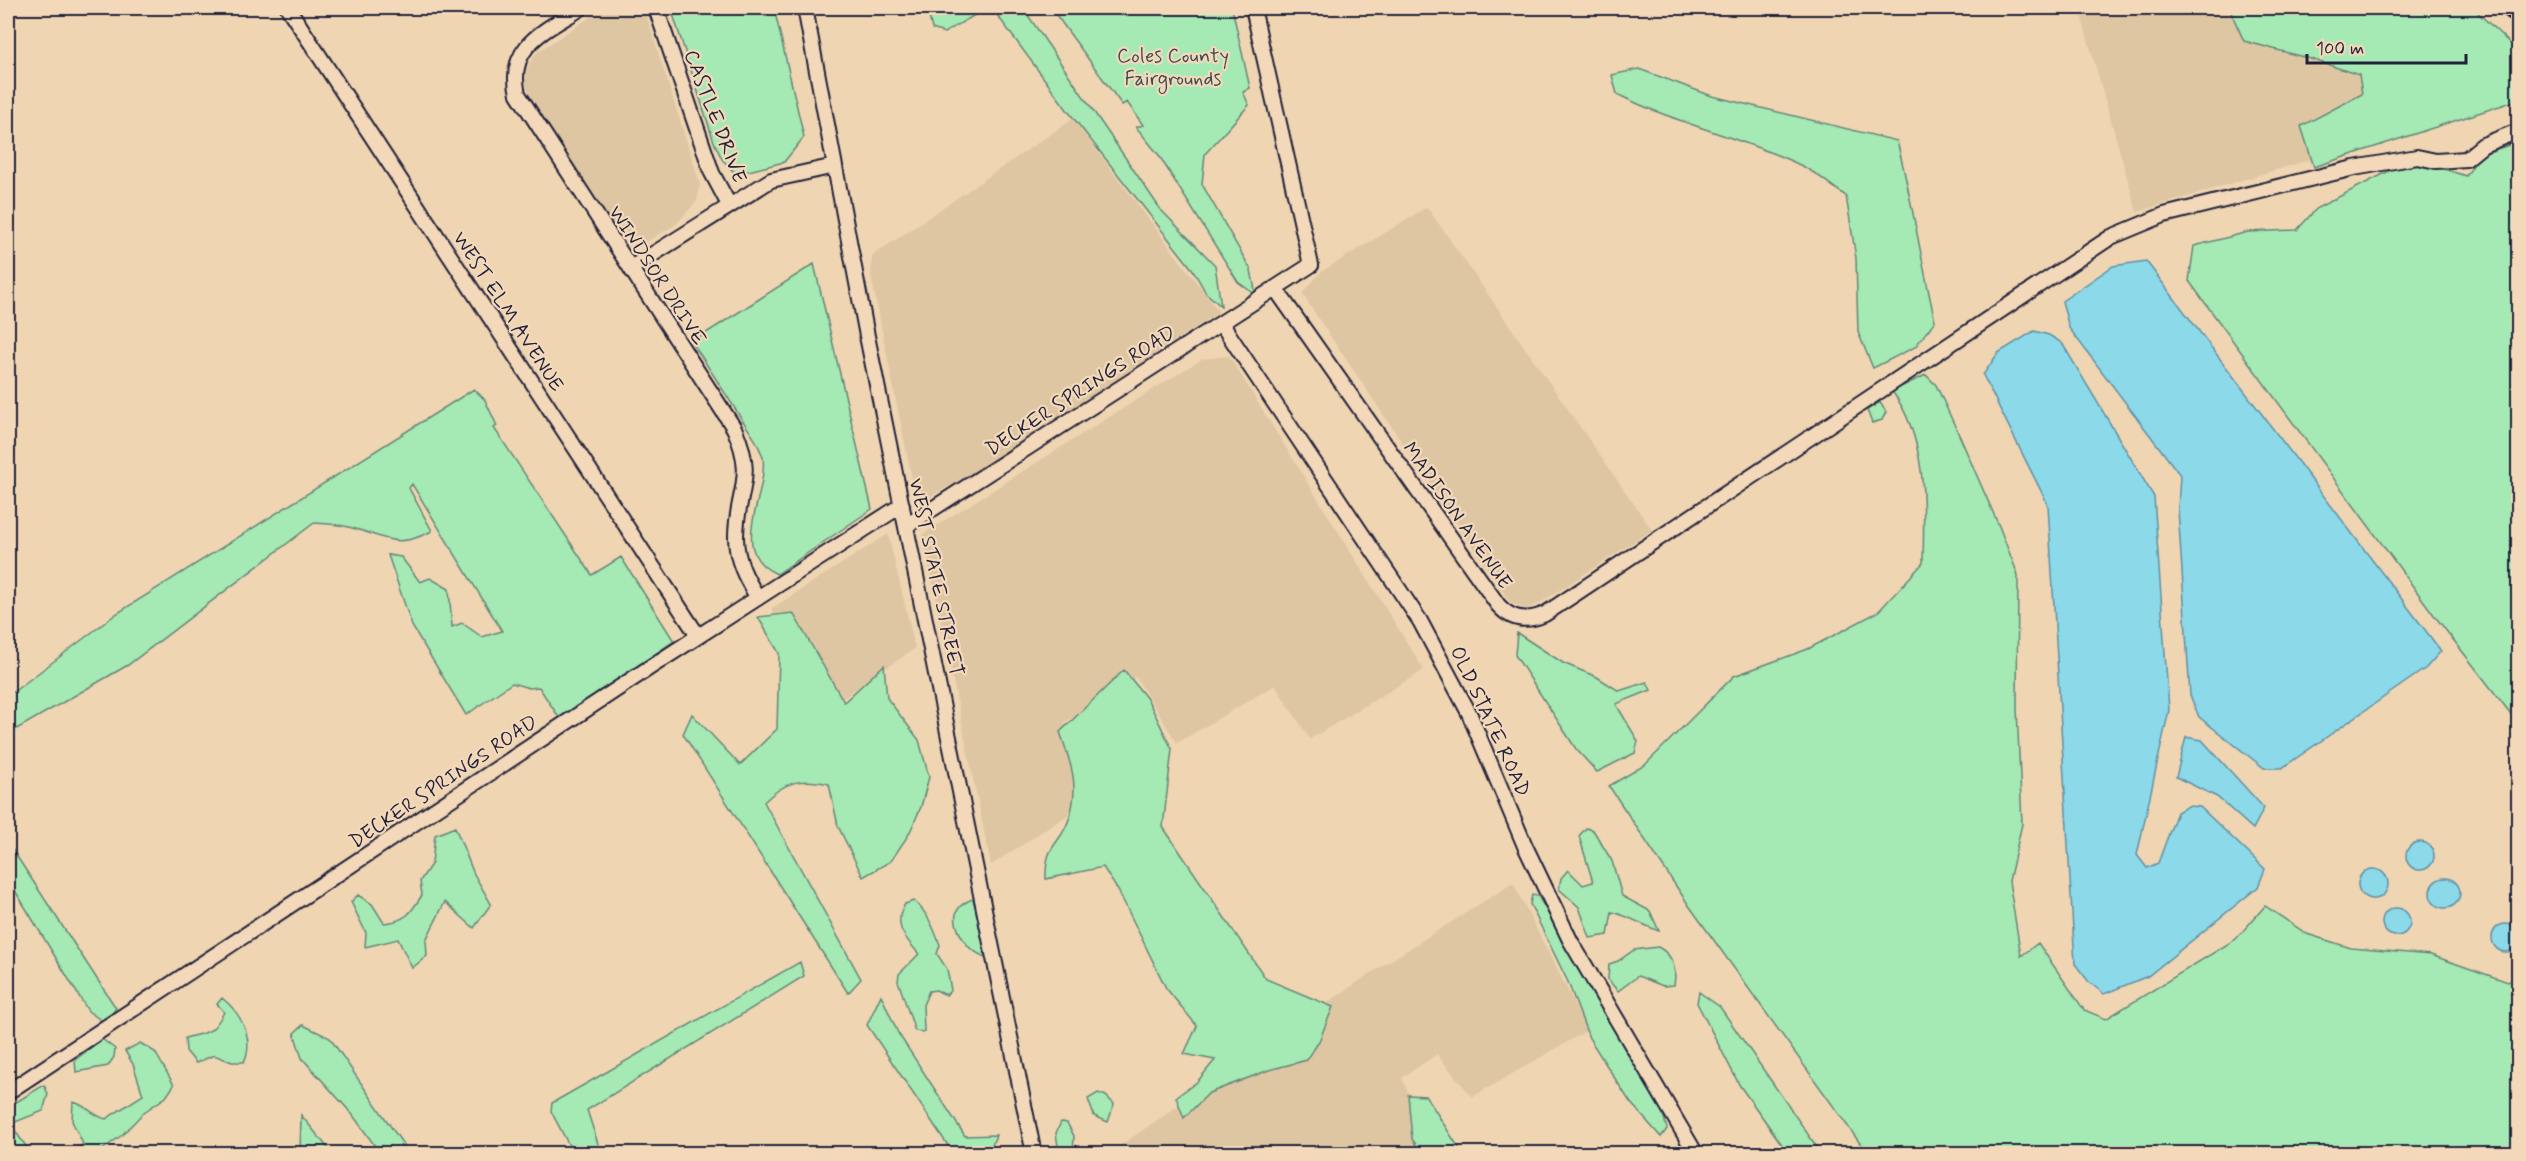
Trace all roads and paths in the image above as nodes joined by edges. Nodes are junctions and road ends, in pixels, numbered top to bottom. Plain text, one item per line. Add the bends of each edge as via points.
1 (288, 8) edge
2 (581, 8) edge
3 (656, 8) edge
4 (805, 8) edge
5 (1253, 8) edge
6 (2518, 131) edge
7 (835, 166) junction
8 (729, 204) junction
9 (630, 268) junction
10 (1275, 288) junction
11 (1221, 322) junction
12 (902, 505) junction
13 (906, 526) junction
14 (758, 598) junction
15 (698, 636) junction
16 (8, 1092) edge
17 (1034, 1154) edge
18 (1696, 1154) edge

1 - 15 street, WEST ELM AVENUE
2 - 9 street, WINDSOR DRIVE via 530,42 518,61 516,83 523,103
3 - 8 street, CASTLE DRIVE via 712,173
4 - 7 street, WEST STATE STREET
5 - 10 street, DECKER SPRINGS ROAD via 1311,265
6 - 10 street, MADISON AVENUE via 2483,145 2466,159 2436,161 2417,157 2354,168 2164,215 2128,229 2088,251 1545,614 1526,620 1509,615 1498,605
7 - 8 street via 771,180
7 - 12 street, WEST STATE STREET
8 - 9 street
9 - 14 street, WINDSOR DRIVE via 741,443 746,473 736,538 742,568
10 - 11 street, DECKER SPRINGS ROAD
11 - 13 street, DECKER SPRINGS ROAD
11 - 18 street, OLD STATE ROAD via 1420,621 1469,713 1570,940
12 - 13 street, WEST STATE STREET
12 - 14 street, DECKER SPRINGS ROAD
13 - 17 street, WEST STATE STREET
14 - 15 street, DECKER SPRINGS ROAD
15 - 16 street, DECKER SPRINGS ROAD

